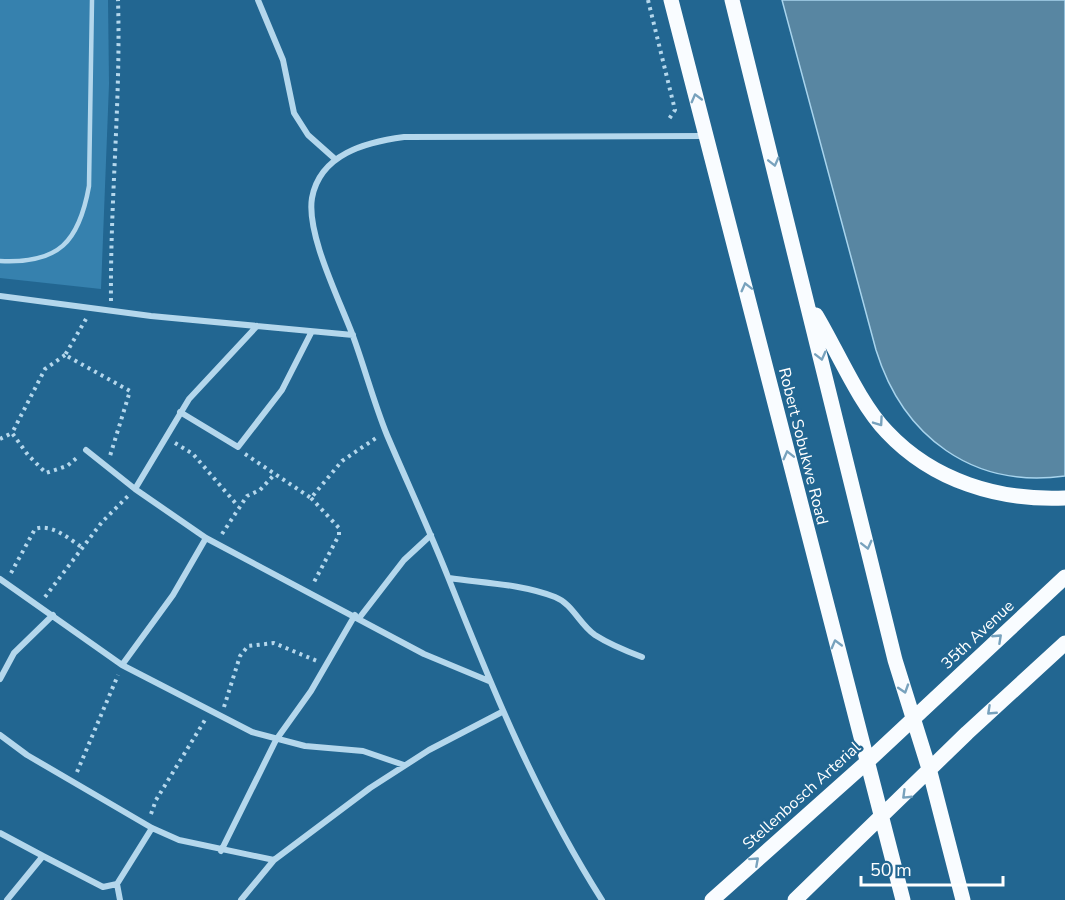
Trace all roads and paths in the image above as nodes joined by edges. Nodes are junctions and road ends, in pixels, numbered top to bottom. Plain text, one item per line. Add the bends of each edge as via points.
1 (92, 0) edge
2 (118, 0) edge
3 (258, 0) edge
4 (648, 0) edge
5 (671, 0) edge
6 (732, 0) edge
7 (669, 119) dead end
8 (706, 136) junction
9 (335, 159) junction
10 (0, 261) edge
11 (0, 296) edge
12 (807, 299) junction
13 (92, 308) junction
14 (111, 310) junction
15 (257, 326) junction
16 (311, 333) junction
17 (353, 335) junction
18 (65, 355) junction
19 (180, 412) junction
20 (12, 432) junction
21 (386, 432) junction
22 (167, 433) junction
23 (0, 439) edge
24 (238, 447) junction
25 (86, 450) joint
26 (107, 466) junction
27 (274, 476) junction
28 (135, 489) junction
29 (311, 498) junction
30 (1065, 498) edge
31 (238, 506) junction
32 (431, 536) junction
33 (206, 538) junction
34 (217, 542) junction
35 (83, 548) junction
36 (1065, 577) edge
37 (449, 578) junction
38 (3, 581) edge
39 (309, 591) junction
40 (38, 605) junction
41 (53, 615) junction
42 (357, 616) junction
43 (1065, 643) edge
44 (642, 657) dead end
45 (122, 666) junction
46 (327, 666) junction
47 (0, 679) edge
48 (489, 681) junction
49 (211, 712) junction
50 (502, 712) junction
51 (222, 717) junction
52 (913, 717) junction
53 (0, 735) edge
54 (276, 741) junction
55 (867, 762) junction
56 (404, 765) junction
57 (930, 772) junction
58 (71, 782) junction
59 (882, 819) junction
60 (152, 828) junction
61 (0, 833) edge
62 (222, 850) junction
63 (43, 856) junction
64 (274, 860) junction
65 (117, 884) junction
66 (8, 900) edge
67 (120, 900) edge
68 (241, 900) edge
69 (602, 900) edge
70 (712, 900) edge
71 (795, 900) edge
72 (903, 900) edge
73 (963, 900) edge

1 - 10 lane via 89,186 84,215 67,243 53,253 22,262
2 - 14 path
3 - 9 street via 283,60 294,113 308,135
4 - 7 path via 675,110
8 -> 5 main road, Robert Sobukwe Road
6 -> 12 main road
8 - 9 street via 404,137 376,140
55 -> 8 main road, Robert Sobukwe Road
9 - 17 street via 320,176 312,198 314,224 330,279
11 - 13 street
12 -> 30 main road via 873,413 908,451 951,478 982,490 1011,497
12 -> 52 main road via 895,660
13 - 14 street
13 - 18 path
14 - 15 street
15 - 16 street
15 - 19 street via 216,367
16 - 17 street
16 - 24 street via 282,390
17 - 21 street
18 - 20 path via 45,369
18 - 26 path via 130,391
19 - 22 street
19 - 24 street
20 - 23 path
20 - 25 path via 46,473 68,466
21 - 29 path via 342,461
21 - 32 street
22 - 28 street
22 - 31 path via 175,444 193,454
24 - 27 path
25 - 26 street
26 - 28 street
27 - 29 path
27 - 31 path
28 - 33 street
28 - 35 path
29 - 39 path via 335,522 339,535
31 - 34 path
32 - 37 street
32 - 42 street via 404,560
33 - 34 street
33 - 45 street via 173,595
34 - 39 street
35 - 38 path via 56,530 35,529
35 - 40 path
52 -> 36 main road, 35th Avenue
37 - 44 street via 555,597 595,634
37 - 48 street
38 - 40 street
39 - 42 street
40 - 41 street
41 - 45 street
41 - 47 street via 14,653
42 - 46 street
42 - 48 street via 423,654
43 -> 57 main road
45 - 49 street
45 - 58 path
46 - 51 path via 274,643 248,646 240,656
46 - 54 street
48 - 50 street
49 - 51 street
49 - 60 path via 156,800 151,811
50 - 56 street
50 - 69 street via 576,860
51 - 54 street
52 - 55 main road, Stellenbosch Arterial
52 - 57 main road
53 - 58 street
54 - 56 street via 363,751
54 - 62 street
55 - 59 main road, Robert Sobukwe Road
70 -> 55 main road, Stellenbosch Arterial
56 - 64 street
57 -> 59 main road
57 - 73 main road
58 - 60 street
59 - 71 main road
59 - 72 main road, Robert Sobukwe Road
60 - 62 street via 178,840
60 - 65 street
61 - 63 street
62 - 64 street
63 - 65 street via 103,887
63 - 66 street
64 - 68 street
65 - 67 street

